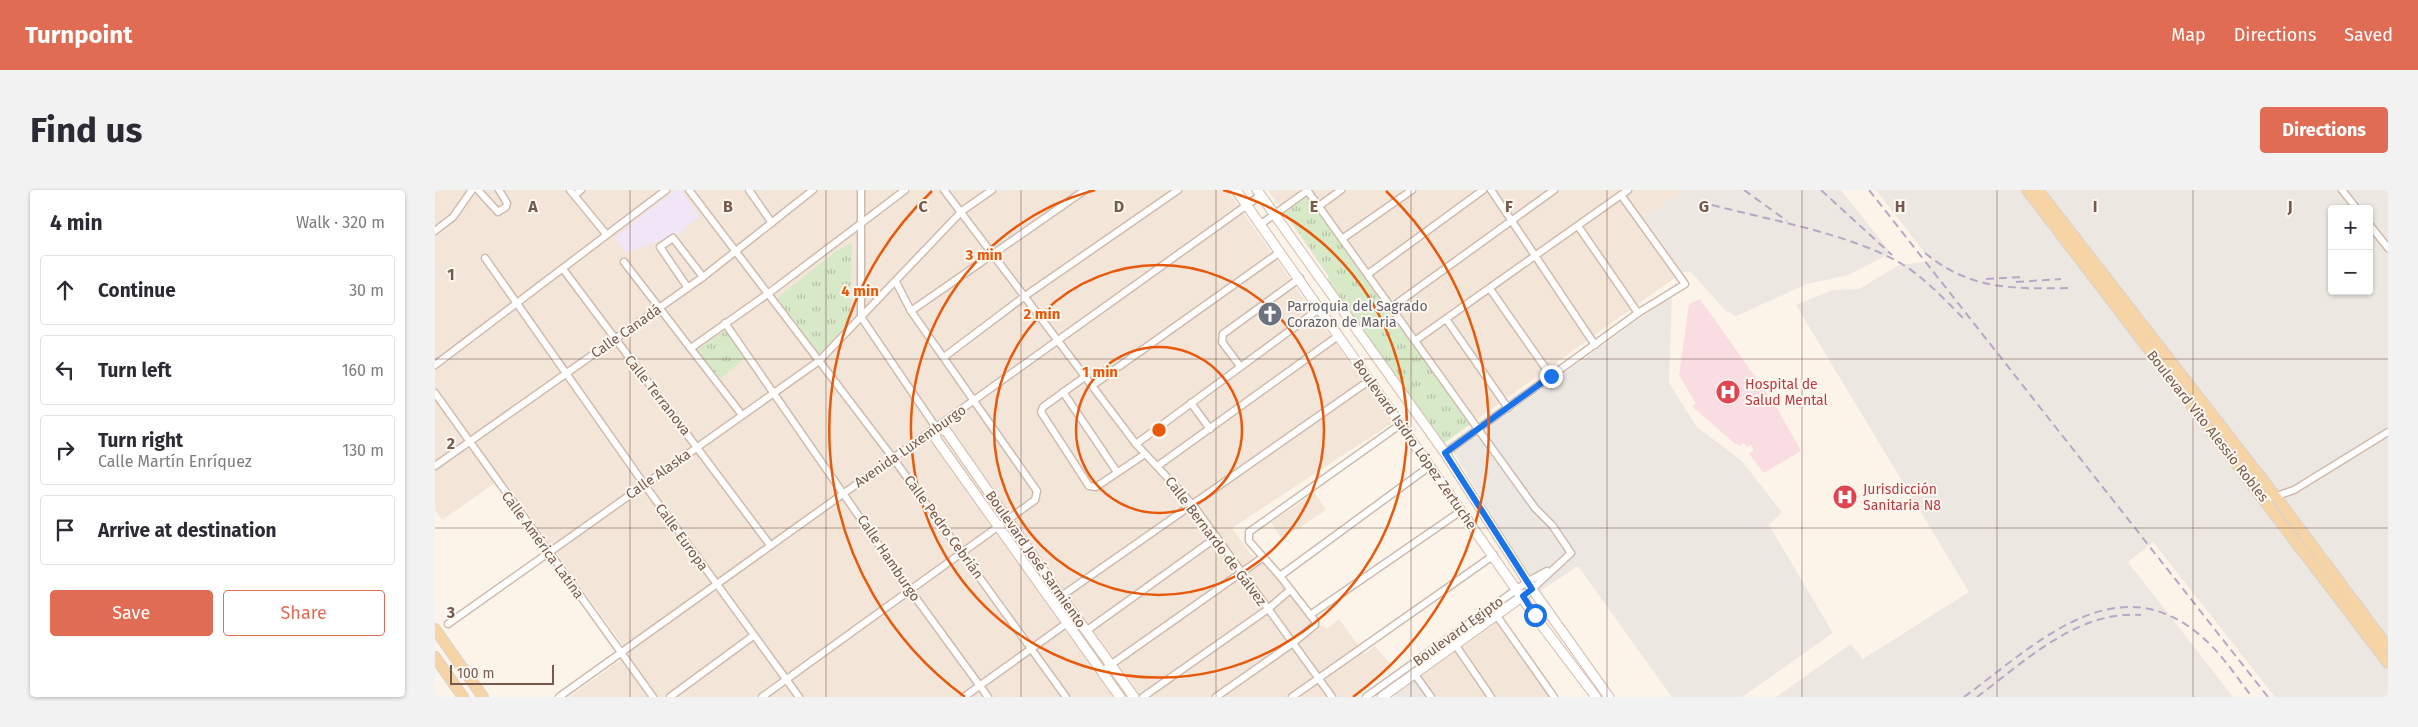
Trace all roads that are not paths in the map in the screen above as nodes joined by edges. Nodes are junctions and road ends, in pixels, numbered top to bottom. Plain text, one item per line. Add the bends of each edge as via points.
1 (472, 190) edge
2 (478, 190) edge
3 (499, 190) edge
4 (581, 190) edge
5 (666, 190) edge
6 (689, 190) edge
7 (749, 190) edge
8 (813, 190) edge
9 (861, 190) edge
10 (905, 190) edge
11 (944, 190) edge
12 (992, 190) edge
13 (1085, 190) edge
14 (1178, 190) edge
15 (1236, 190) edge
16 (1307, 190) edge
17 (1341, 190) edge
18 (1412, 190) edge
19 (1483, 190) edge
20 (1491, 190) edge
21 (1554, 190) edge
22 (1627, 190) edge
23 (2027, 190) edge
24 (2038, 190) edge
25 (2342, 190) edge
26 (573, 192) edge
27 (1259, 193) edge
28 (1621, 195) junction
29 (2354, 205) edge
30 (1247, 206) junction
31 (1319, 206) junction
32 (962, 211) junction
33 (1275, 214) junction
34 (1511, 220) junction
35 (862, 222) junction
36 (772, 223) junction
37 (1261, 224) junction
38 (1578, 226) junction
39 (2373, 229) edge
40 (435, 231) edge
41 (606, 234) junction
42 (1342, 239) junction
43 (2388, 248) edge
44 (736, 252) junction
45 (1280, 252) junction
46 (993, 253) junction
47 (1535, 255) junction
48 (485, 258) dead end
49 (624, 262) dead end
50 (563, 269) junction
51 (1367, 274) junction
52 (703, 278) junction
53 (1299, 278) junction
54 (896, 282) junction
55 (689, 288) junction
56 (1490, 289) junction
57 (769, 293) junction
58 (1025, 296) junction
59 (516, 303) junction
60 (1392, 307) junction
61 (660, 308) junction
62 (1319, 309) junction
63 (911, 311) junction
64 (1638, 313) junction
65 (861, 317) junction
66 (1446, 319) junction
67 (725, 323) junction
68 (1338, 336) junction
69 (615, 339) junction
70 (1416, 340) junction
71 (1059, 342) junction
72 (1595, 345) junction
73 (691, 348) junction
74 (944, 357) junction
75 (819, 361) junction
76 (435, 364) edge
77 (1240, 366) junction
78 (566, 373) junction
79 (1086, 376) junction
80 (1551, 376) junction
81 (1370, 380) junction
82 (1093, 385) junction
83 (435, 392) edge
84 (1063, 392) junction
85 (775, 393) junction
86 (973, 402) junction
87 (1191, 403) junction
88 (1509, 408) junction
89 (742, 415) junction
90 (1401, 424) junction
91 (935, 426) junction
92 (1210, 429) junction
93 (1478, 429) junction
94 (2388, 432) edge
95 (469, 442) junction
96 (1136, 444) junction
97 (698, 446) junction
98 (1445, 453) junction
99 (1145, 454) junction
100 (893, 458) junction
101 (1159, 465) junction
102 (435, 466) edge
103 (1430, 466) junction
104 (1117, 472) junction
105 (644, 484) junction
106 (844, 492) junction
107 (2276, 497) junction
108 (2265, 500) junction
109 (1193, 505) junction
110 (1461, 511) junction
111 (1007, 520) junction
112 (999, 526) junction
113 (1217, 537) junction
114 (770, 546) junction
115 (548, 552) junction
116 (963, 552) junction
117 (1494, 555) junction
118 (1263, 558) junction
119 (1241, 573) junction
120 (2326, 573) junction
121 (1280, 576) junction
122 (716, 584) junction
123 (1529, 585) junction
124 (1517, 588) junction
125 (910, 590) junction
126 (1290, 590) junction
127 (1061, 596) junction
128 (1523, 596) junction
129 (1053, 602) junction
130 (1268, 609) junction
131 (1310, 614) junction
132 (1497, 616) junction
133 (1067, 623) junction
134 (448, 624) dead end
135 (435, 629) edge
136 (1086, 631) junction
137 (753, 636) junction
138 (1450, 637) junction
139 (1293, 643) junction
140 (1456, 645) junction
141 (2388, 647) edge
142 (1031, 648) junction
143 (621, 652) junction
144 (435, 657) edge
145 (2388, 663) edge
146 (1111, 666) junction
147 (1412, 670) junction
148 (1102, 671) junction
149 (1318, 678) junction
150 (787, 679) junction
151 (980, 685) junction
152 (1369, 696) edge
153 (463, 697) edge
154 (483, 697) edge
155 (559, 697) edge
156 (653, 697) edge
157 (670, 697) edge
158 (762, 697) edge
159 (799, 697) edge
160 (964, 697) edge
161 (988, 697) edge
162 (1065, 697) edge
163 (1120, 697) edge
164 (1134, 697) edge
165 (1143, 697) edge
166 (1217, 697) edge
167 (1292, 697) edge
168 (1332, 697) edge
169 (1382, 697) edge
170 (1431, 697) edge
171 (1491, 697) edge
172 (1554, 697) edge
173 (1596, 697) edge
174 (1609, 697) edge

1 - 40 street via 453,217
2 - 3 street via 498,212 507,203
4 - 26 street
5 - 41 street
6 - 44 street, Calle Pedro Cebrián
7 - 36 street
8 - 36 street, Calle Canadá
9 - 35 street
10 - 35 street
11 - 32 street, Calle Bernardo de Gálvez
12 - 32 street, Calle Alaska
13 - 46 street
14 - 58 street
15 - 30 main road, Boulevard Isidro López Zertuche
16 - 31 street
16 - 33 street
17 - 31 street
18 - 42 street
19 - 51 street
20 - 34 street
21 - 34 street
22 - 28 street
23 - 108 main road, Boulevard Vito Alessio Robles
24 - 107 main road, Boulevard Vito Alessio Robles
25 - 29 street
26 - 41 street
27 - 30 street, Avenida Luxemburgo
27 - 33 main road, Boulevard Isidro López Zertuche
28 - 38 street
28 - 64 street via 1685,284
30 - 37 main road, Boulevard Isidro López Zertuche
30 - 71 street, Avenida Luxemburgo
31 - 42 street
32 - 46 street, Calle Bernardo de Gálvez
32 - 54 street, Calle Alaska
33 - 37 street
33 - 98 main road, Boulevard Isidro López Zertuche
34 - 47 street
34 - 60 street
35 - 57 street
35 - 65 street
36 - 44 street, Calle Canadá
37 - 45 main road, Boulevard Isidro López Zertuche
38 - 47 street
38 - 64 street
39 - 43 street
41 - 50 street
42 - 51 street
44 - 52 street, Calle Canadá
44 - 57 street, Calle Pedro Cebrián
45 - 53 main road, Boulevard Isidro López Zertuche
45 - 82 street
46 - 58 street, Calle Bernardo de Gálvez
46 - 63 street
47 - 56 street
47 - 72 street
48 - 59 street, Calle Europa
49 - 61 street
50 - 59 street
50 - 69 street, Calle Terranova
51 - 60 street
52 - 55 street, Calle Canadá
52 - 55 street via 673,238 660,248
53 - 62 main road, Boulevard Isidro López Zertuche
53 - 77 street via 1223,334 1223,342
54 - 63 street
54 - 65 street, Calle Alaska
55 - 61 street, Calle Canadá
56 - 66 street
56 - 80 street
57 - 67 street
57 - 75 street, Calle Pedro Cebrián
58 - 71 street, Calle Bernardo de Gálvez
58 - 74 street
59 - 76 street
59 - 78 street, Calle Europa
60 - 70 street
61 - 69 street, Calle Canadá
61 - 73 street
62 - 68 main road, Boulevard Isidro López Zertuche
62 - 77 street
63 - 74 street
64 - 72 street
65 - 75 street, Calle Alaska
65 - 91 street, Boulevard José Sarmiento
66 - 70 street
66 - 88 street
67 - 73 street
67 - 85 street, Calle Hamburgo
68 - 81 main road, Boulevard Isidro López Zertuche
68 - 92 street
69 - 78 street, Calle Canadá
69 - 97 street, Calle Terranova
70 - 93 street
71 - 79 street, Calle Bernardo de Gálvez
71 - 86 street, Avenida Luxemburgo
72 - 80 street
73 - 89 street
74 - 86 street
75 - 85 street, Calle Alaska
75 - 100 street, Calle Pedro Cebrián
77 - 87 street
78 - 95 street, Calle Canadá
78 - 105 street, Calle Europa
79 - 82 street, Calle Bernardo de Gálvez
79 - 84 street
80 - 88 street
81 - 90 main road, Boulevard Isidro López Zertuche
81 - 109 street
82 - 96 street, Calle Bernardo de Gálvez
83 - 95 street, Calle América Latina
84 - 104 street
84 - 104 street via 1043,406 1041,413 1089,486 1095,487
85 - 89 street, Calle Alaska
85 - 106 street, Calle Hamburgo
86 - 91 street, Avenida Luxemburgo
86 - 111 street via 1037,491 1035,500
87 - 92 street
87 - 96 street
88 - 93 street
89 - 97 street, Calle Alaska
90 - 103 main road, Boulevard Isidro López Zertuche
90 - 118 street via 1249,532 1249,541
91 - 100 street, Avenida Luxemburgo
91 - 111 main road, Boulevard José Sarmiento via 947,432
91 - 112 main road, Boulevard José Sarmiento via 936,439
92 - 101 street
93 - 98 street
93 - 123 street, Boulevard Egipto via 1571,552
94 - 107 street via 2294,490
95 - 102 street, Calle Canadá
95 - 115 street, Calle América Latina
96 - 99 street, Calle Bernardo de Gálvez
97 - 105 street, Calle Alaska
97 - 114 street, Calle Terranova
98 - 123 main road, Boulevard Isidro López Zertuche
99 - 101 street, Calle Bernardo de Gálvez
99 - 104 street
100 - 106 street, Avenida Luxemburgo
100 - 116 street, Calle Pedro Cebrián
101 - 109 street, Calle Bernardo de Gálvez
103 - 110 main road, Boulevard Isidro López Zertuche
103 - 121 street
105 - 115 street, Calle Alaska
105 - 122 street, Calle Europa
106 - 114 street, Avenida Luxemburgo
106 - 125 street, Calle Hamburgo
107 - 108 street
107 - 120 main road, Boulevard Vito Alessio Robles
108 - 120 main road, Boulevard Vito Alessio Robles
109 - 113 street, Calle Bernardo de Gálvez
109 - 127 street
110 - 117 main road, Boulevard Isidro López Zertuche
110 - 131 street
111 - 112 street
111 - 127 main road, Boulevard José Sarmiento
112 - 116 street
112 - 129 main road, Boulevard José Sarmiento
113 - 119 street, Calle Bernardo de Gálvez
113 - 136 street
114 - 122 street, Avenida Luxemburgo
115 - 134 street, Calle Alaska
115 - 143 street, Calle América Latina
116 - 125 street
116 - 142 street, Calle Pedro Cebrián
117 - 124 main road, Boulevard Isidro López Zertuche
117 - 149 street
118 - 119 street
118 - 121 street
119 - 130 street, Calle Bernardo de Gálvez
119 - 146 street
120 - 141 main road, Boulevard Vito Alessio Robles
120 - 145 main road, Boulevard Vito Alessio Robles
121 - 126 street
122 - 137 street, Calle Europa
122 - 143 street, Avenida Luxemburgo
123 - 124 street, Boulevard Egipto
123 - 128 main road, Boulevard Egipto
123 - 174 main road, Boulevard Isidro López Zertuche
124 - 128 main road, Boulevard Isidro López Zertuche
124 - 138 street, Boulevard Egipto
125 - 150 street
125 - 151 street, Calle Hamburgo
126 - 130 street
126 - 131 street
127 - 129 street
127 - 136 main road, Boulevard José Sarmiento
128 - 132 main road, Boulevard Egipto
128 - 173 main road, Boulevard Isidro López Zertuche
129 - 133 main road, Boulevard José Sarmiento
130 - 139 street, Calle Bernardo de Gálvez
130 - 165 street
131 - 139 street via 1315,621 1314,627
132 - 140 main road, Boulevard Egipto
132 - 172 street
133 - 142 street
133 - 148 main road, Boulevard José Sarmiento
135 - 154 main road
136 - 146 main road, Boulevard José Sarmiento
137 - 150 street, Calle Europa
137 - 157 street
138 - 140 street
138 - 147 street, Boulevard Egipto
139 - 149 street, Calle Bernardo de Gálvez
139 - 166 street
140 - 147 main road, Boulevard Egipto
140 - 171 street
142 - 151 street
142 - 162 street, Calle Pedro Cebrián
143 - 155 street, Avenida Luxemburgo
143 - 156 street, Calle América Latina
144 - 153 main road
146 - 148 street
146 - 164 main road, Boulevard José Sarmiento
147 - 152 street, Boulevard Egipto
147 - 169 main road, Boulevard Egipto
147 - 170 street
148 - 163 main road, Boulevard José Sarmiento
149 - 167 street
149 - 168 street, Calle Bernardo de Gálvez
150 - 158 street
150 - 159 street, Calle Europa
151 - 160 street
151 - 161 street, Calle Hamburgo

